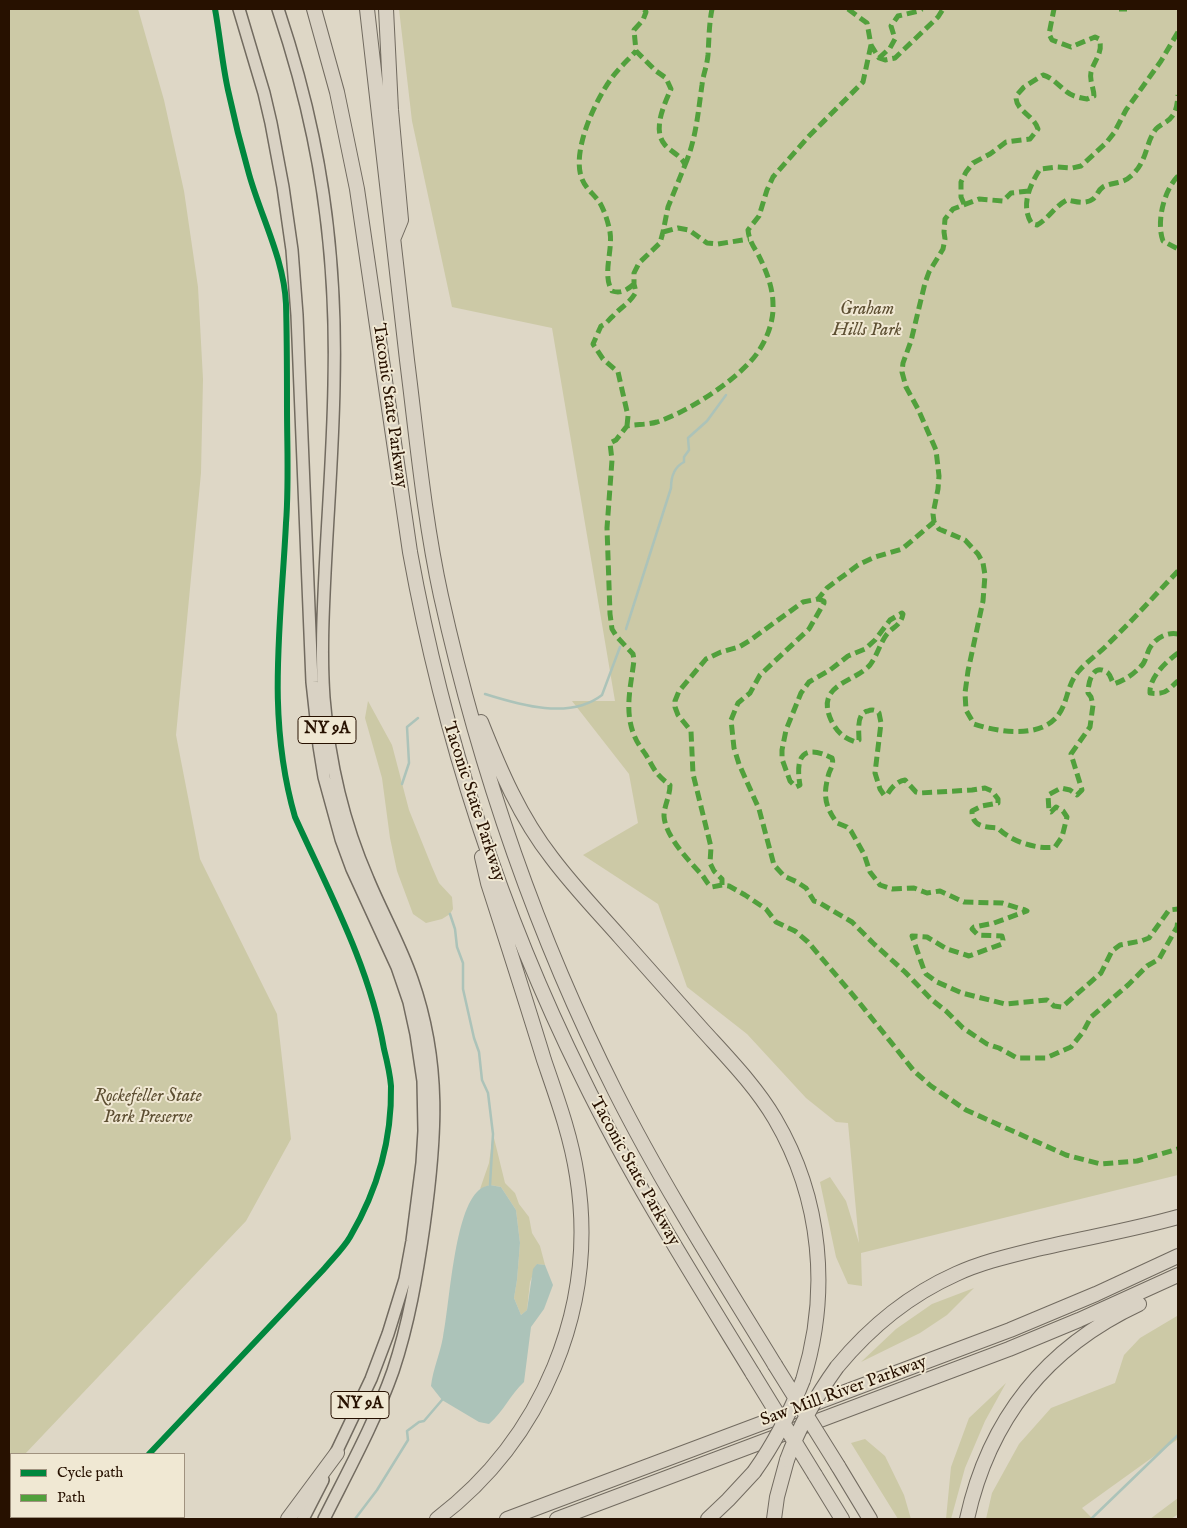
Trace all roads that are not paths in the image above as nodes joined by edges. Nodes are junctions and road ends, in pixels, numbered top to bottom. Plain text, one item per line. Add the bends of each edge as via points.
1 (239, 9) edge
2 (278, 9) edge
3 (314, 9) edge
4 (367, 9) edge
5 (386, 9) edge
6 (393, 240) junction
7 (459, 668) junction
8 (475, 812) junction
9 (1178, 1217) edge
10 (1178, 1256) edge
11 (1178, 1275) edge
12 (1178, 1285) edge
13 (337, 1452) junction
14 (288, 1519) edge
15 (303, 1519) edge
16 (324, 1519) edge
17 (437, 1519) edge
18 (506, 1519) edge
19 (557, 1519) edge
20 (708, 1519) edge
21 (774, 1519) edge
22 (842, 1519) edge
23 (870, 1519) edge
24 (967, 1519) edge

1 - 13 main road, NY 9A via 272,123 292,250 312,682 318,746 341,839 409,1002 423,1081 422,1163 405,1279 377,1364
2 - 16 main road, NY 9A via 314,140 330,260 334,387 324,627 326,724 353,842 417,994 428,1041 434,1102 430,1176 408,1318 381,1401
3 - 8 highway, Taconic State Parkway via 337,92 357,189 421,611 446,718
4 - 6 highway, Taconic State Parkway
5 - 6 highway via 401,220
6 - 7 highway, Taconic State Parkway via 433,551
7 - 20 highway, bridge via 502,776 537,838 581,893 748,1081 789,1144 810,1203 816,1232 819,1297 816,1327 803,1380 784,1423 754,1472
7 - 23 highway, Taconic State Parkway, bridge via 507,834 539,922 616,1094 661,1176
8 - 17 highway via 488,883 571,1145 580,1197 581,1256 566,1336 539,1401 492,1469
8 - 22 highway, Taconic State Parkway, bridge via 518,932 581,1076 648,1201
9 - 21 highway, bridge via 1004,1257 957,1274 919,1294 886,1317 837,1368 812,1406 788,1460
10 - 18 highway, Saw Mill River Parkway via 1010,1330
11 - 19 highway, Saw Mill River Parkway via 1009,1349
12 - 24 highway via 1095,1328 1070,1346 1034,1380 992,1445
13 - 14 highway
13 - 15 main road, NY 9A

